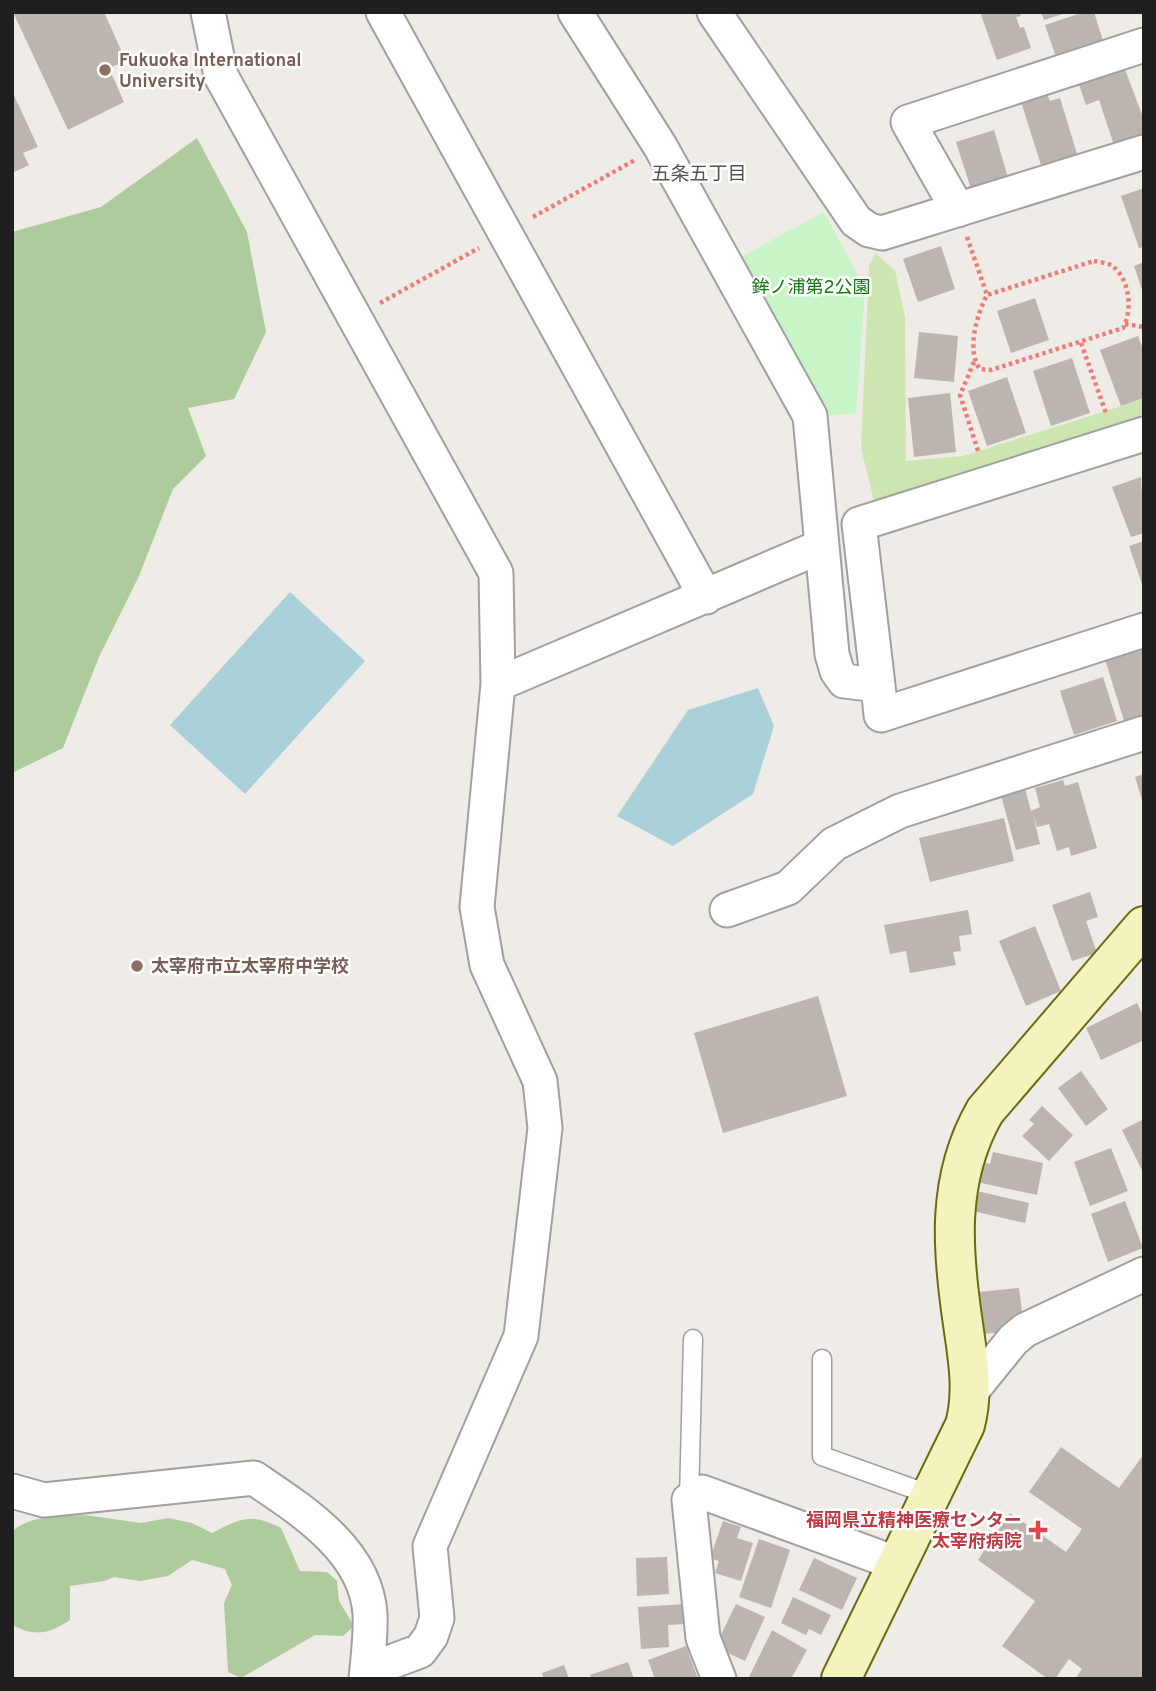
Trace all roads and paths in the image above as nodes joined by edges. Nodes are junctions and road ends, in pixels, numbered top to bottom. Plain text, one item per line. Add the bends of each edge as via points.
1 (208, 12) edge
2 (383, 12) edge
3 (575, 12) edge
4 (714, 12) edge
5 (1144, 45) edge
6 (1144, 152) edge
7 (958, 210) junction
8 (988, 295) junction
9 (1125, 324) junction
10 (1144, 327) edge
11 (1081, 343) junction
12 (974, 362) junction
13 (1130, 439) edge
14 (990, 484) junction
15 (820, 547) junction
16 (706, 597) junction
17 (1144, 630) edge
18 (498, 684) junction
19 (878, 685) junction
20 (1144, 733) edge
21 (727, 910) dead end
22 (1144, 926) edge
23 (1144, 1274) edge
24 (694, 1339) dead end
25 (822, 1359) dead end
26 (971, 1392) junction
27 (12, 1491) edge
28 (931, 1496) junction
29 (689, 1500) junction
30 (898, 1564) junction
31 (366, 1675) edge
32 (719, 1679) edge
33 (842, 1679) edge

1 - 18 street via 221,76 496,573
2 - 16 street
3 - 15 street via 660,146 806,407
4 - 7 street via 856,221 882,233
5 - 7 street via 908,122
6 - 7 street
7 - 8 path
8 - 9 path via 1094,261 1110,265 1121,277 1130,303
8 - 12 path via 976,331
9 - 10 path
9 - 11 path
11 - 12 path via 991,370 980,369
11 - 13 path
12 - 14 path via 960,396
13 - 14 street
14 - 19 street via 859,524
15 - 16 street
15 - 19 street via 837,671 844,681
16 - 18 street
17 - 19 street via 881,715
18 - 31 street via 477,907 487,965 540,1081 545,1128 521,1336 430,1546 437,1618 431,1636 421,1651
20 - 21 street via 900,811 834,844 788,888
22 - 26 street via 985,1111 972,1133 953,1215
23 - 26 street via 1025,1330
24 - 29 lane
25 - 28 lane via 821,1457
26 - 28 street via 965,1425
27 - 31 street via 44,1500 254,1478 321,1529 354,1566 370,1613
28 - 30 street
29 - 30 street via 702,1492
29 - 32 street via 703,1637
30 - 33 street

